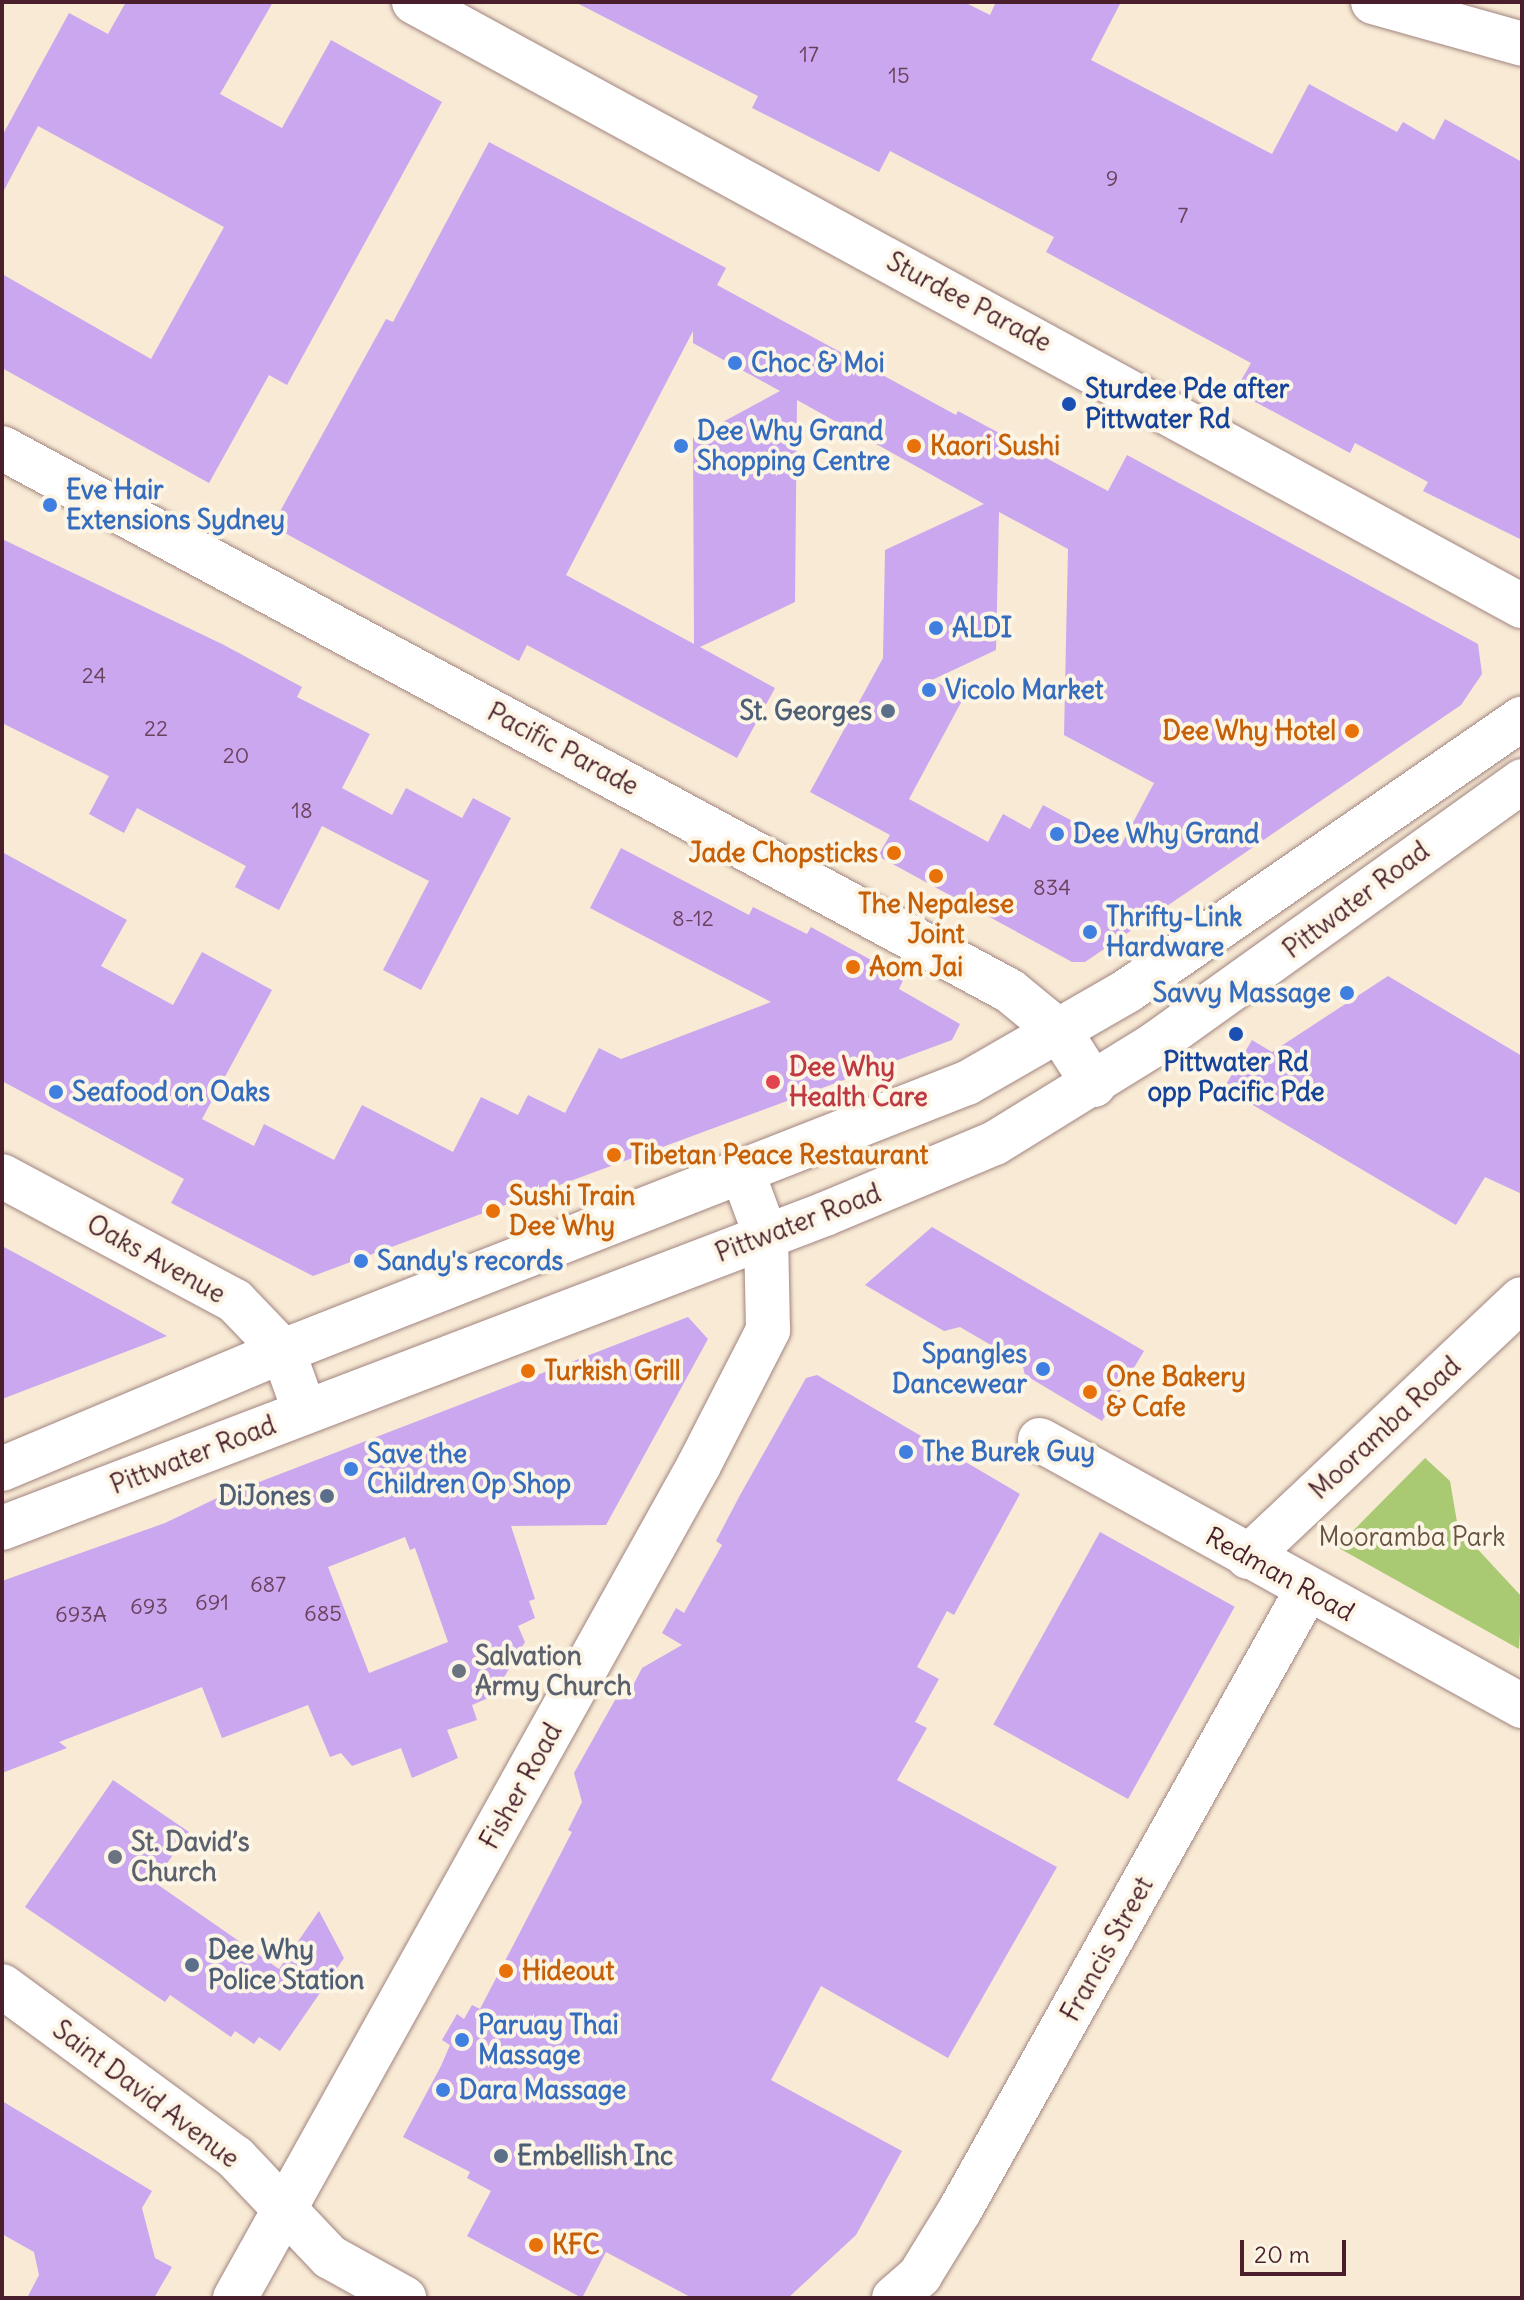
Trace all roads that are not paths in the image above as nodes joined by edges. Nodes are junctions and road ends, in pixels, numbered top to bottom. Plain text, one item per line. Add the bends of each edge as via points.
1 (414, 2) edge
2 (1373, 2) edge
3 (1522, 44) edge
4 (2, 448) edge
5 (1522, 606) edge
6 (1522, 718) edge
7 (1522, 781) edge
8 (1060, 1032) junction
9 (1094, 1085) junction
10 (742, 1171) junction
11 (2, 1176) edge
12 (766, 1236) junction
13 (1522, 1299) edge
14 (283, 1351) junction
15 (305, 1412) junction
16 (1040, 1440) dead end
17 (2, 1469) edge
18 (2, 1528) edge
19 (1248, 1557) junction
20 (1307, 1590) junction
21 (1522, 1706) edge
22 (2, 1986) edge
23 (283, 2210) junction
24 (235, 2298) edge
25 (404, 2298) edge
26 (894, 2298) edge

1 - 5 main road, Sturdee Parade
2 - 3 main road
4 - 8 main road, Pacific Parade via 1010,991
6 - 8 main road, Pittwater Road
7 - 9 main road, Pittwater Road
8 - 9 main road, Pacific Parade
8 - 10 main road, Pittwater Road via 967,1083
9 - 12 main road, Pittwater Road via 995,1143
10 - 12 main road, Fisher Road
10 - 14 main road, Pittwater Road
11 - 14 main road, Oaks Avenue via 235,1301
12 - 15 main road, Pittwater Road
12 - 23 main road, Fisher Road via 768,1330 741,1387
13 - 19 main road, Mooramba Road
14 - 15 main road, Oaks Avenue
14 - 17 main road, Pittwater Road
15 - 18 main road, Pittwater Road
16 - 19 main road, Redman Road
19 - 20 main road, Redman Road
20 - 21 main road, Redman Road
20 - 26 main road, Francis Street via 960,2210 920,2275
22 - 23 main road, Saint David Avenue via 235,2157
23 - 24 main road, Fisher Road
23 - 25 main road, Saint David Avenue via 330,2257

